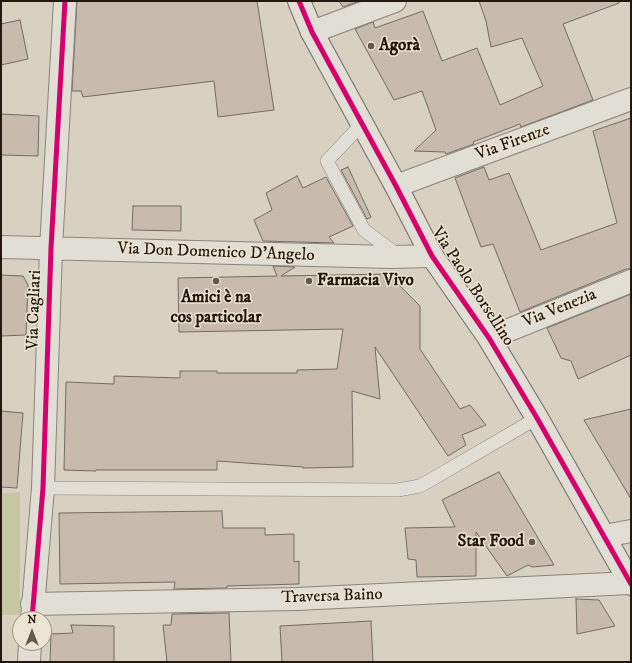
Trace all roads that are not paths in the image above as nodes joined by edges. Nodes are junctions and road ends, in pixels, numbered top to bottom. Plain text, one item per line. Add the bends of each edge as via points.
1 (65, 1) edge
2 (299, 1) edge
3 (395, 1) edge
4 (312, 32) junction
5 (631, 99) edge
6 (362, 124) junction
7 (396, 186) junction
8 (1, 247) edge
9 (51, 248) junction
10 (432, 256) junction
11 (401, 257) junction
12 (631, 281) edge
13 (489, 338) junction
14 (537, 418) junction
15 (43, 488) junction
16 (631, 531) edge
17 (604, 536) junction
18 (631, 583) edge
19 (32, 611) edge
20 (52, 611) edge
21 (30, 651) edge
22 (30, 662) edge

1 - 9 street, Via Cagliari
2 - 4 street, Via Paolo Borsellino
3 - 4 street
4 - 6 street, Via Paolo Borsellino
5 - 7 street, Via Firenze
6 - 7 street, Via Paolo Borsellino
6 - 11 lane via 327,161 364,230
7 - 10 street, Via Paolo Borsellino
8 - 9 street, Via Don Domenico D'Angelo
9 - 11 street, Via Don Domenico D'Angelo
9 - 15 street, Via Cagliari
10 - 11 street, Via Don Domenico D'Angelo
10 - 13 street, Via Paolo Borsellino
12 - 13 street, Via Venezia
13 - 14 street, Via Paolo Borsellino
14 - 15 lane via 428,482 398,490
14 - 17 street, Via Paolo Borsellino
15 - 19 street, Via Cagliari
16 - 17 street
17 - 18 street, Via Paolo Borsellino
18 - 20 street, Traversa Baino
21 - 22 street

